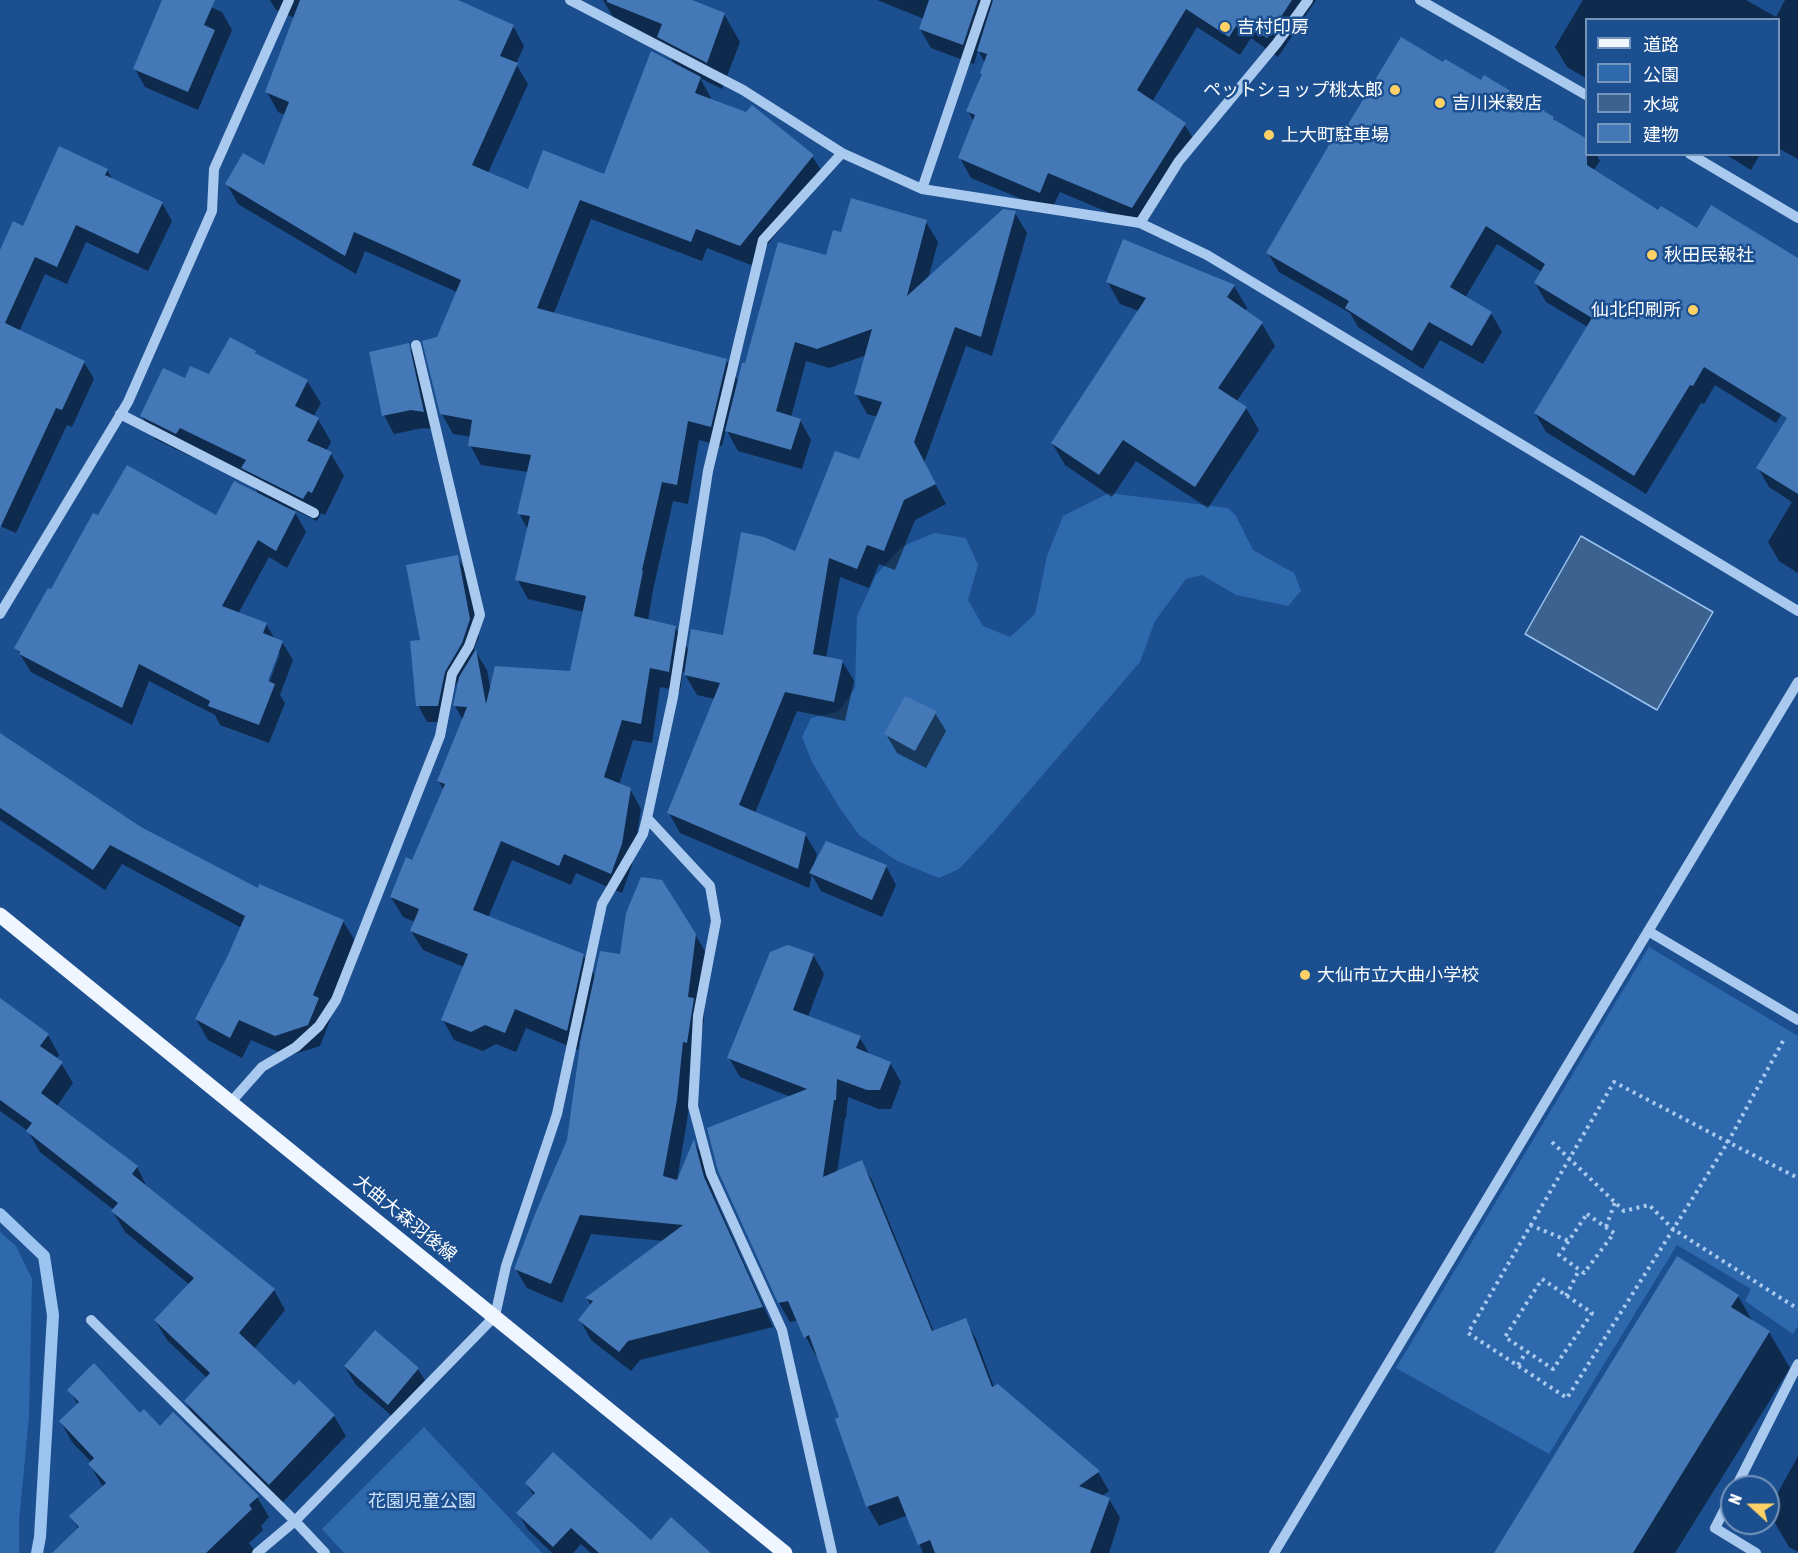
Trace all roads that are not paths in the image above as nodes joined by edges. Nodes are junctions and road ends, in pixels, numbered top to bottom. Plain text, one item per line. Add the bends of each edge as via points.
1 (289, 0) edge
2 (570, 0) edge
3 (986, 0) edge
4 (1308, 0) edge
5 (1420, 0) edge
6 (1585, 94) edge
7 (842, 153) junction
8 (1693, 156) edge
9 (922, 189) junction
10 (1798, 218) edge
11 (1140, 223) junction
12 (416, 345) dead end
13 (120, 414) junction
14 (314, 513) dead end
15 (1798, 610) edge
16 (0, 614) edge
17 (1798, 682) edge
18 (647, 818) junction
19 (0, 915) edge
20 (1648, 931) junction
21 (1797, 1020) edge
22 (231, 1102) junction
23 (495, 1316) junction
24 (91, 1320) dead end
25 (1798, 1364) edge
26 (1742, 1475) edge
27 (1720, 1518) edge
28 (295, 1521) junction
29 (1720, 1531) edge
30 (1726, 1535) edge
31 (257, 1553) edge
32 (325, 1553) edge
33 (785, 1553) edge
34 (832, 1553) edge
35 (1274, 1553) edge
36 (1756, 1553) edge

1 - 13 street via 214,169 212,211
2 - 7 street via 743,90
3 - 9 street
4 - 11 street via 1179,161
5 - 6 street
7 - 9 street
7 - 18 street via 763,240 708,471 674,697
8 - 10 street
9 - 11 street
11 - 15 street via 1207,255
12 - 22 street via 480,615 469,646 452,674 440,736 336,1000 319,1026 296,1047 262,1067
13 - 14 street
13 - 16 street
17 - 20 street
18 - 23 street via 643,834 602,904 557,1114 506,1266
18 - 34 street via 710,886 716,921 698,1016 693,1106 711,1174 782,1330
19 - 22 main road, 大曲大森羽後線
20 - 21 street
20 - 35 street
22 - 23 main road, 大曲大森羽後線
23 - 28 street
23 - 33 main road, 大曲大森羽後線
24 - 28 street
25 - 26 street
27 - 29 street via 1715,1528
28 - 31 street
28 - 32 street
30 - 36 street

